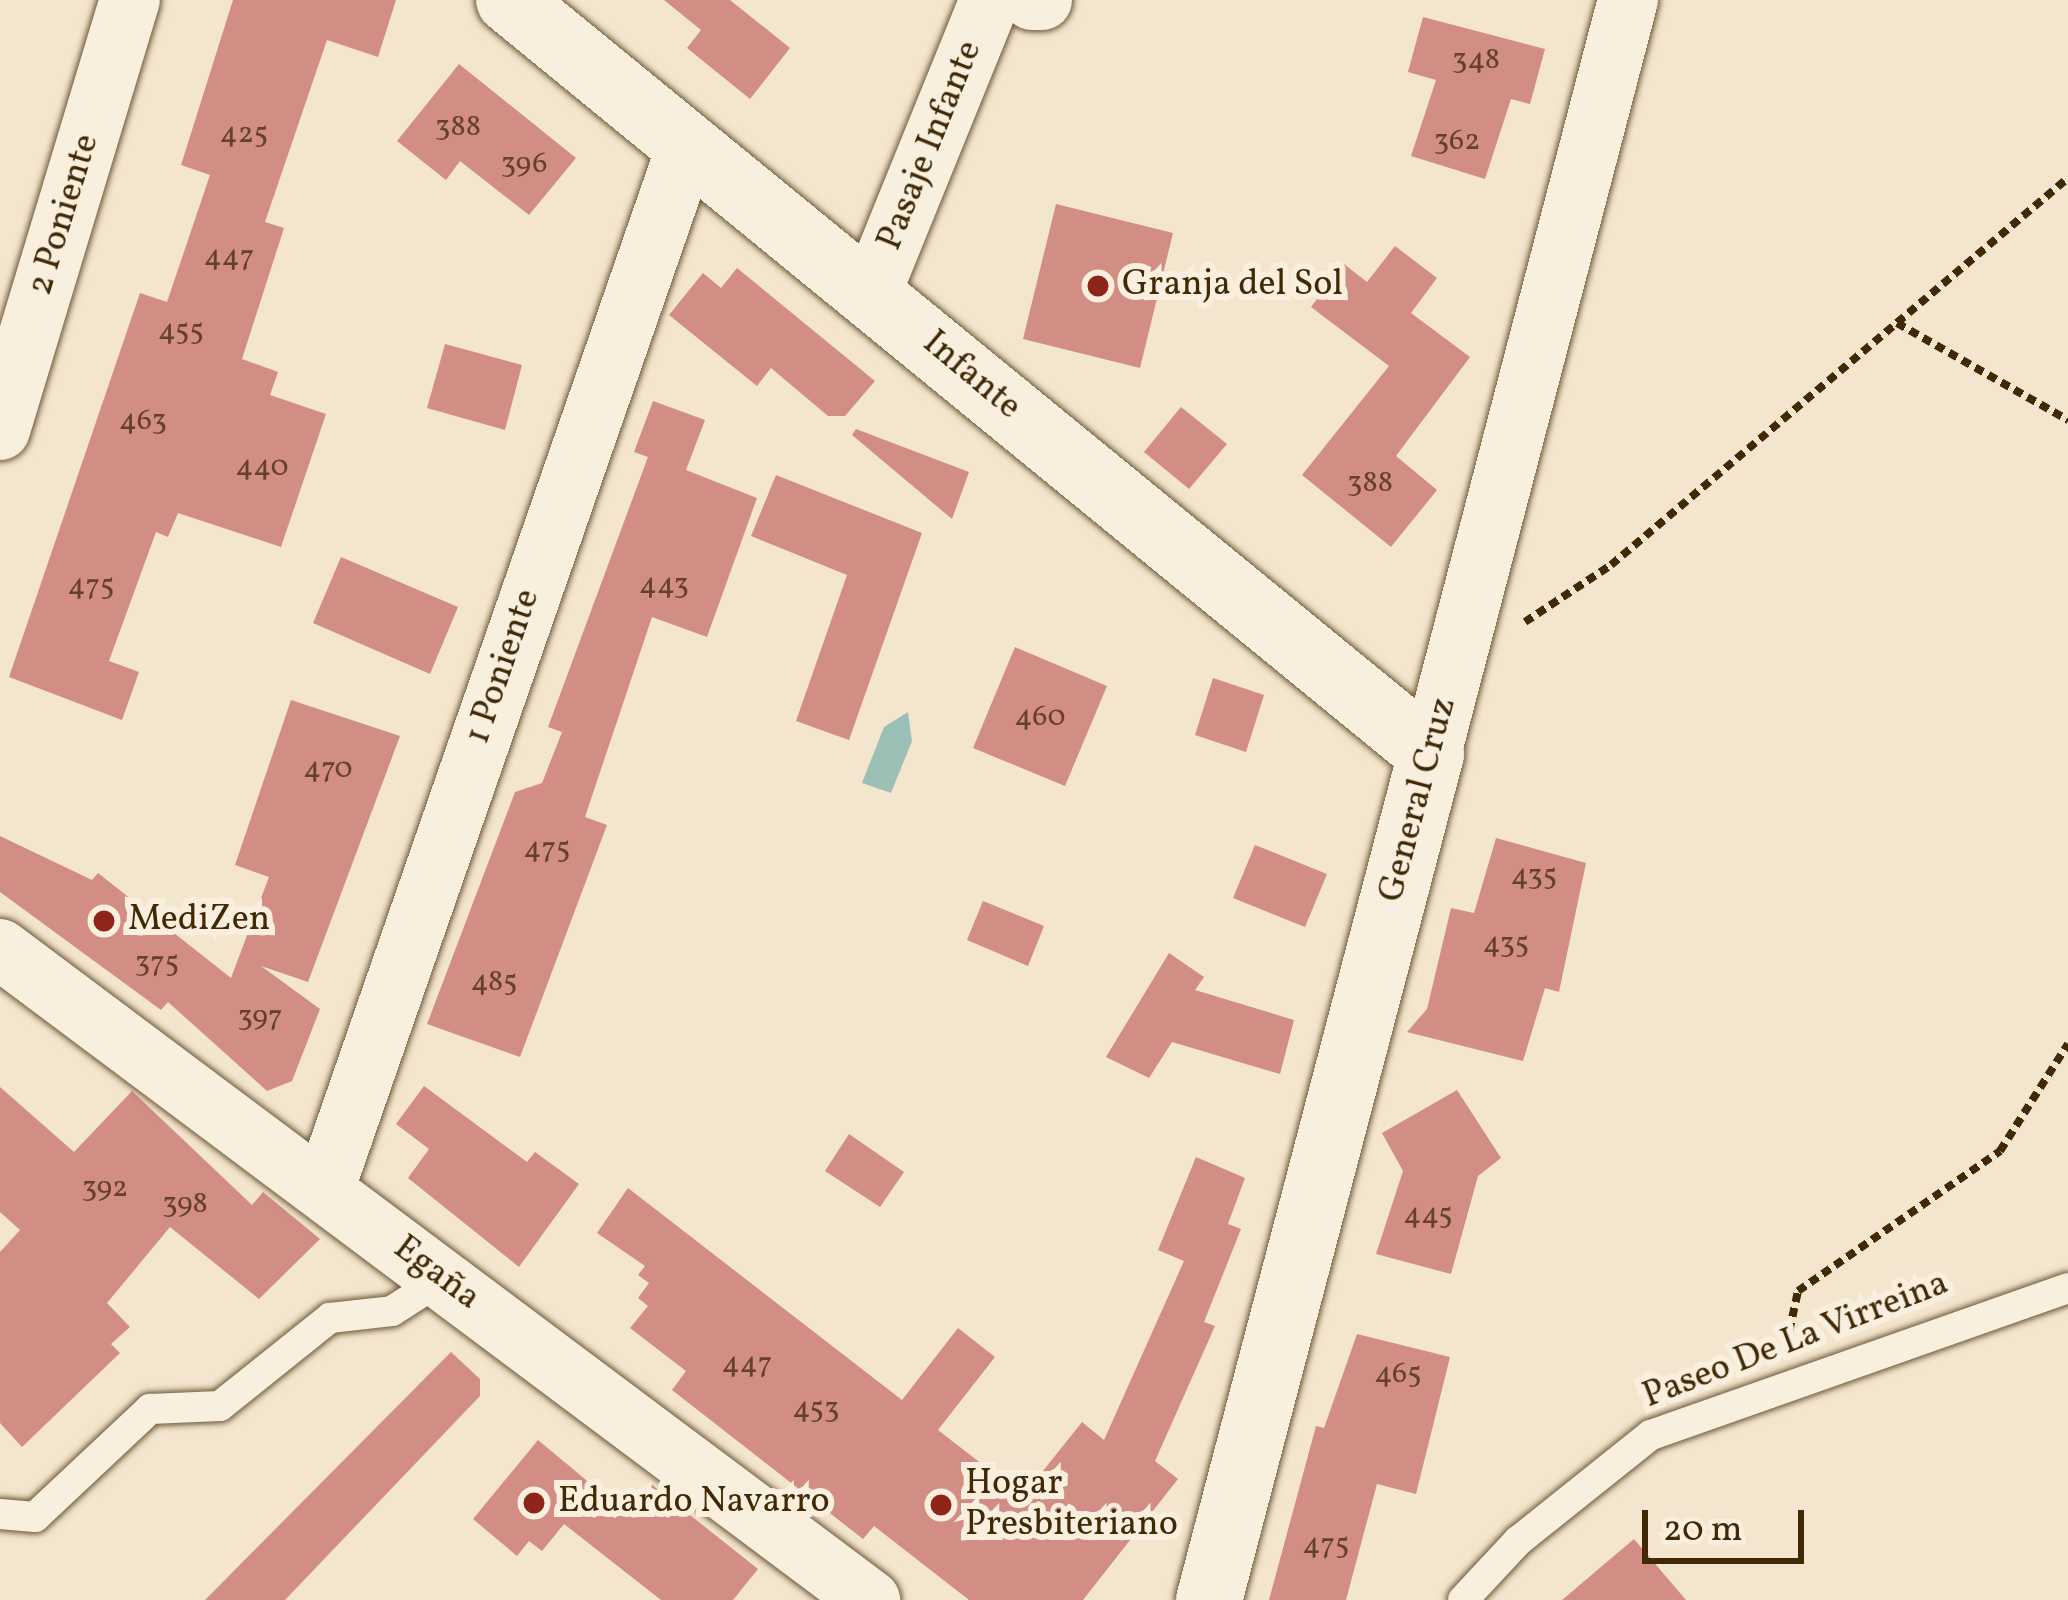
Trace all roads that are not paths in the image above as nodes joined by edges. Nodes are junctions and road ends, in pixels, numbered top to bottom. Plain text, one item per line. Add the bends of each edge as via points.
1 (130, 0) edge
2 (990, 0) edge
3 (1032, 0) edge
4 (1042, 0) edge
5 (1628, 0) edge
6 (534, 10) edge
7 (687, 146) junction
8 (871, 293) junction
9 (0, 430) edge
10 (1431, 754) junction
11 (0, 950) edge
12 (324, 1190) junction
13 (442, 1279) junction
14 (2068, 1288) edge
15 (0, 1514) edge
16 (870, 1600) edge
17 (1209, 1600) edge
18 (1463, 1600) edge

1 - 9 street, 2 Poniente
2 - 8 street, Pasaje Infante
3 - 4 street
5 - 10 street, General Cruz
6 - 7 street, Infante
7 - 8 street, Infante
7 - 12 street, 1 Poniente
8 - 10 street, Infante
10 - 17 street, General Cruz
11 - 12 street, Egaña
12 - 13 street, Egaña
13 - 15 lane via 392,1311 330,1318 220,1406 151,1409 34,1517
13 - 16 street, Egaña
14 - 18 lane, Paseo De La Virreina via 1778,1382 1651,1435 1518,1541

